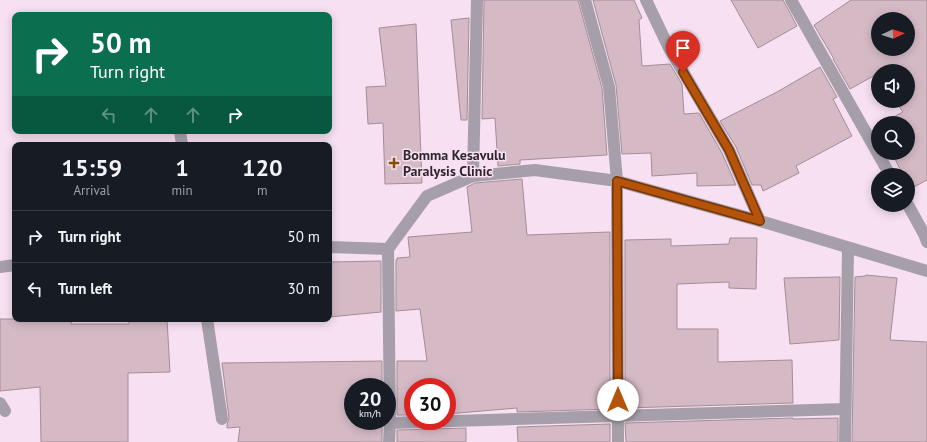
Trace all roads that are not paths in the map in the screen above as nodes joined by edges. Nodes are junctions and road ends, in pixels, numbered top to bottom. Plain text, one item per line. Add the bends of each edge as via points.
1 (477, 0) edge
2 (585, 0) edge
3 (646, 0) edge
4 (791, 0) edge
5 (886, 168) edge
6 (472, 176) junction
7 (617, 181) junction
8 (912, 212) edge
9 (760, 221) junction
10 (927, 242) edge
11 (332, 247) edge
12 (848, 248) junction
13 (388, 249) junction
14 (12, 265) edge
15 (0, 267) edge
16 (927, 271) edge
17 (207, 322) edge
18 (389, 378) edge
19 (845, 409) junction
20 (618, 416) junction
21 (222, 419) dead end
22 (396, 423) edge
23 (390, 430) edge
24 (389, 442) edge
25 (618, 442) edge
26 (845, 442) edge

1 - 6 street
2 - 7 street via 609,87
3 - 9 street via 668,46 729,150
4 - 5 street
6 - 7 street via 535,170
6 - 13 street via 427,196
7 - 9 street
7 - 20 street
8 - 10 street
9 - 12 street
11 - 13 street
12 - 16 street
12 - 19 street
13 - 18 street
14 - 15 street
17 - 21 street
19 - 20 street
19 - 26 street
20 - 22 street
20 - 25 street
23 - 24 street

